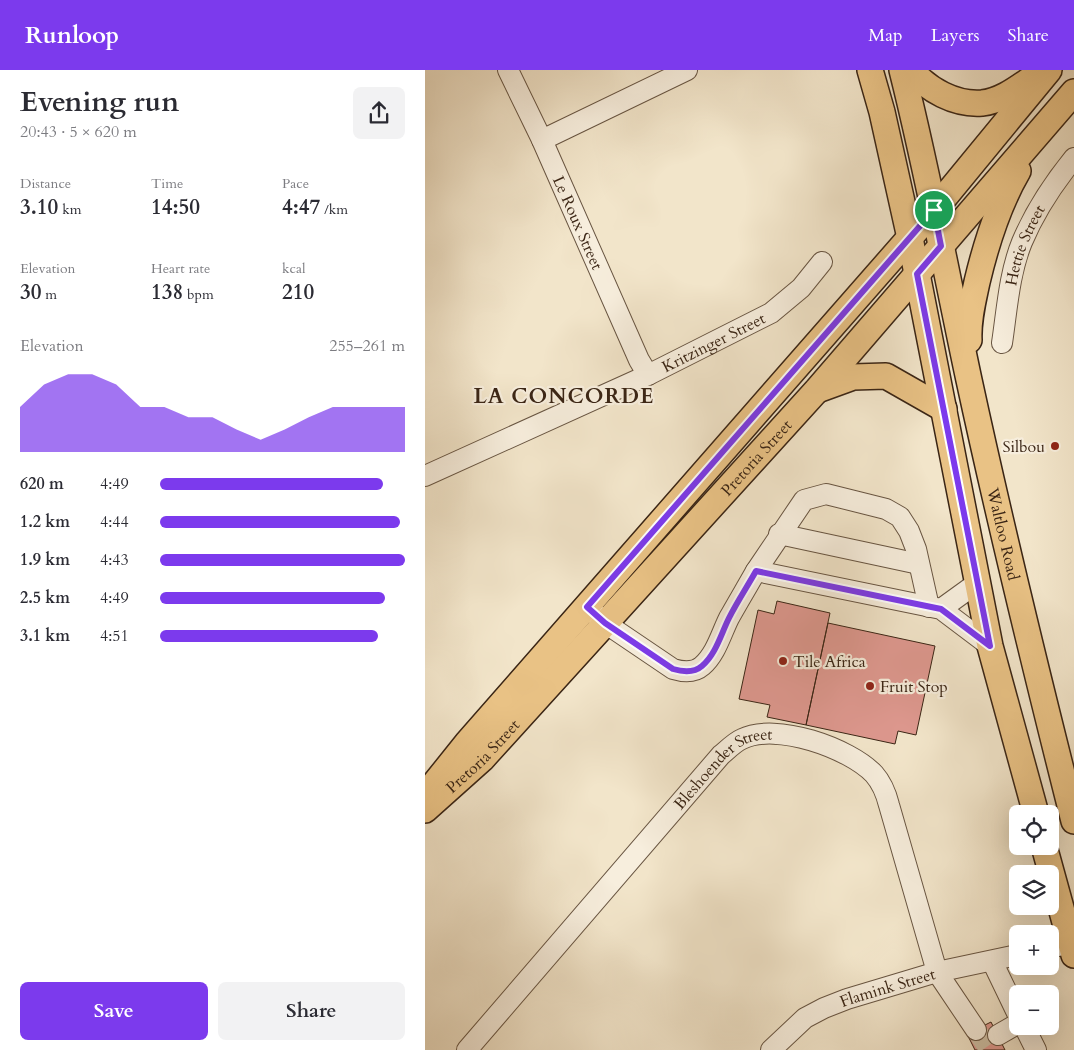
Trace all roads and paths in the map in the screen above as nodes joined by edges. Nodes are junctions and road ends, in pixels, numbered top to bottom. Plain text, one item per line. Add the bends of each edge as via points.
1 (508, 70) edge
2 (687, 70) edge
3 (870, 70) edge
4 (902, 70) edge
5 (911, 70) edge
6 (1045, 70) edge
7 (1049, 70) edge
8 (1074, 92) edge
9 (1053, 116) junction
10 (542, 140) junction
11 (1074, 158) edge
12 (934, 210) junction
13 (910, 238) junction
14 (941, 246) junction
15 (822, 262) dead end
16 (917, 274) junction
17 (1002, 343) dead end
18 (648, 375) junction
19 (969, 381) junction
20 (817, 390) junction
21 (944, 409) junction
22 (425, 476) edge
23 (779, 534) junction
24 (919, 564) junction
25 (756, 571) junction
26 (977, 583) junction
27 (935, 608) junction
28 (596, 615) junction
29 (990, 646) junction
30 (425, 796) edge
31 (1033, 805) edge
32 (425, 810) edge
33 (1074, 821) edge
34 (1046, 855) edge
35 (1067, 947) edge
36 (1009, 957) edge
37 (992, 961) junction
38 (937, 972) junction
39 (1009, 996) edge
40 (1009, 1029) edge
41 (976, 1030) tunnel mouth
42 (998, 1035) dead end
43 (1028, 1035) edge
44 (467, 1050) edge
45 (771, 1050) edge
46 (1036, 1050) edge

1 - 10 street, Le Roux Street
2 - 10 street
3 - 13 main road, Waltloo Road
4 - 12 main road, Waltloo Road
5 - 6 main road via 937,93 956,100 983,103 1016,90
7 - 12 main road, Pretoria Street
8 - 9 main road, Pretoria Street
9 - 14 main road, Pretoria Street
9 - 19 main road via 1004,197 990,234 972,304
10 - 18 street, Le Roux Street
11 - 17 street, Hettie Street via 1048,191 1022,243 1010,284
12 - 13 main road, Pretoria Street
12 - 14 main road, Waltloo Road
13 - 16 main road, Waltloo Road
13 - 28 main road, Pretoria Street
14 - 16 main road, Pretoria Street
14 - 19 main road, Waltloo Road
15 - 18 street, Kritzinger Street via 801,288 771,313
16 - 20 main road, Pretoria Street
16 - 21 main road, Waltloo Road
18 - 22 street, Kritzinger Street
19 - 33 main road, Waltloo Road
20 - 21 main road via 853,377 886,376
20 - 28 main road, Pretoria Street
21 - 26 main road, Waltloo Road
23 - 24 street
23 - 24 street via 803,500 826,494 886,509 900,516 909,531
23 - 25 street
24 - 27 street
25 - 27 street
25 - 28 street via 715,650 702,666 692,671 673,669
26 - 27 street
26 - 29 main road, Waltloo Road
27 - 29 street
28 - 30 main road, Pretoria Street via 467,742
28 - 32 main road, Pretoria Street via 481,759
29 - 31 main road, Waltloo Road
34 - 35 main road
36 - 37 street, Flamink Street
37 - 38 street, Flamink Street
37 - 39 street
38 - 41 street, Bleshoender Street
38 - 44 street, Bleshoender Street via 885,790 879,780 864,765 838,749 787,735 760,734 742,739 721,755
38 - 45 street, Flamink Street via 847,998 825,1008 805,1018
40 - 42 street
43 - 46 street

